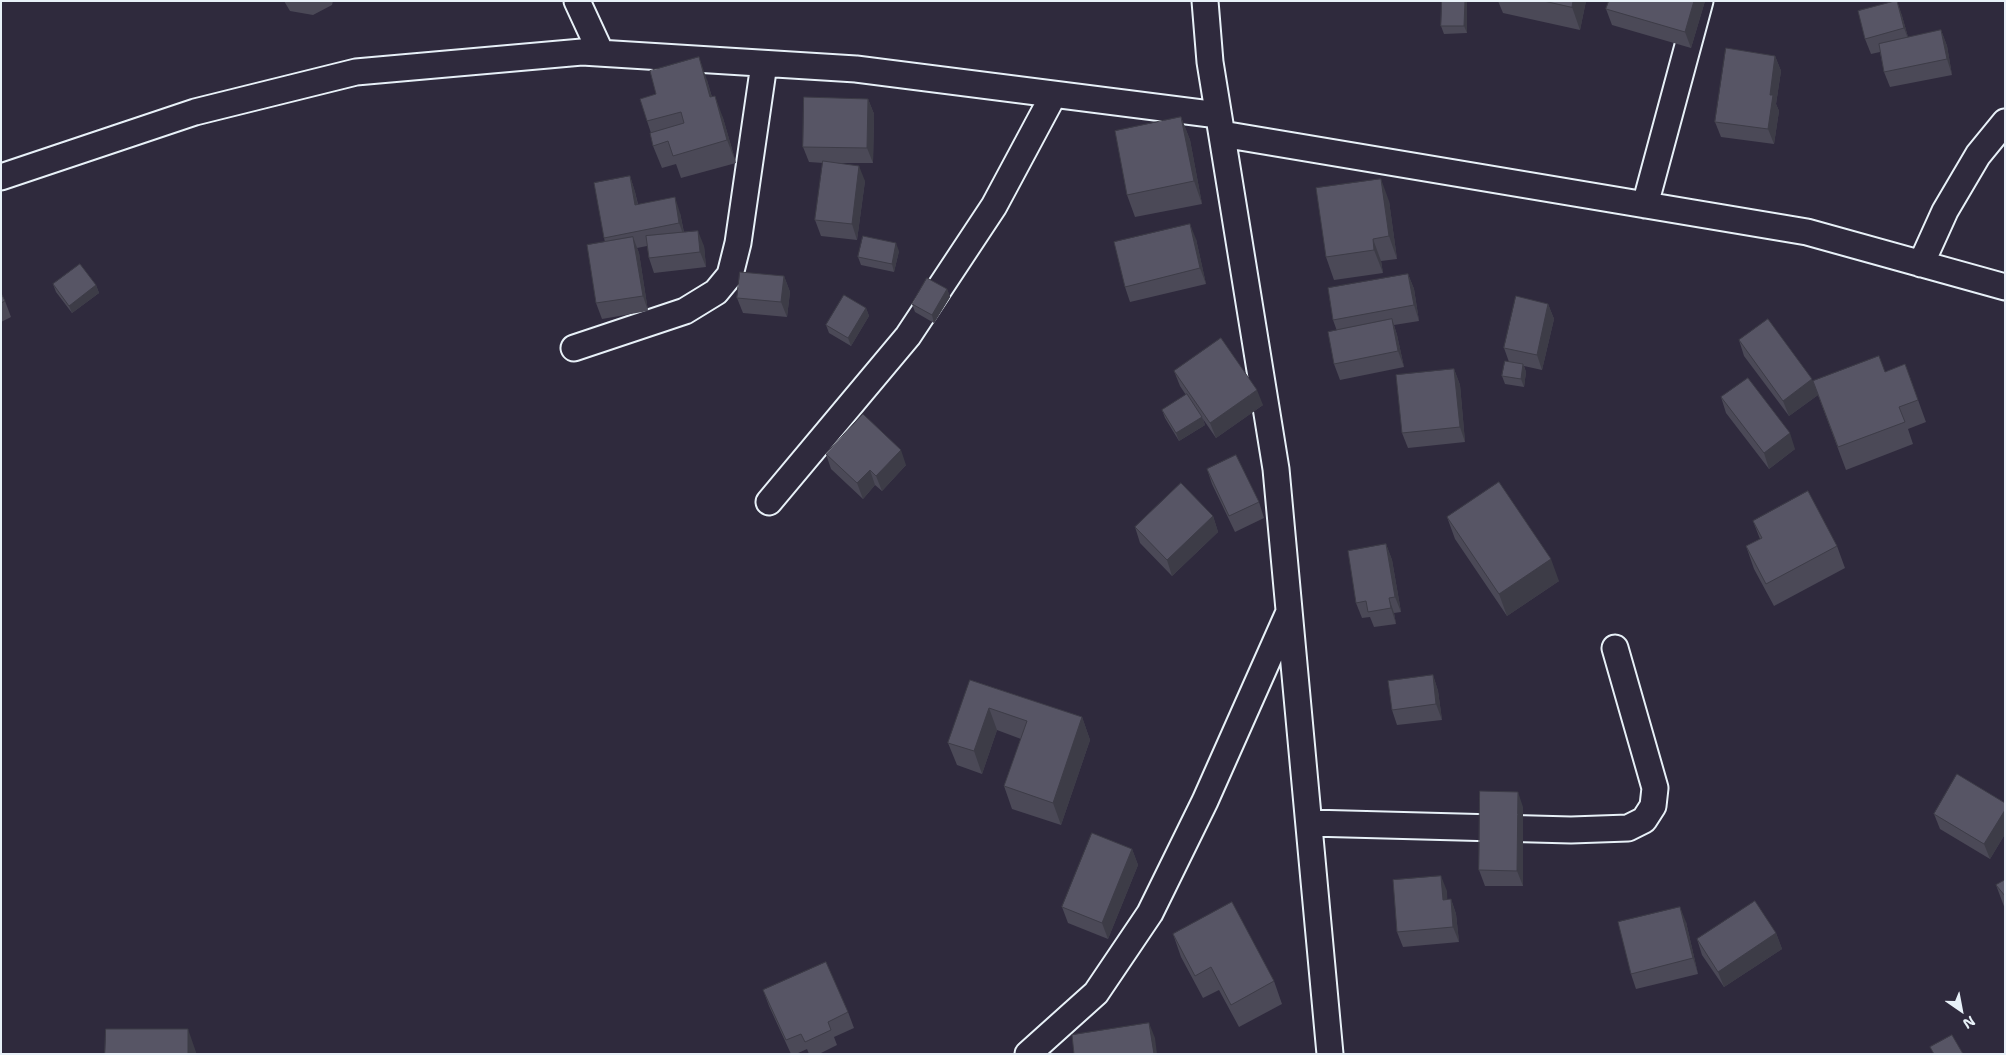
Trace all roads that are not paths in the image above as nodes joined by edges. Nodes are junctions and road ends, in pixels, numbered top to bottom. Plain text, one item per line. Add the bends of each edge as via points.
1 (577, 1) edge
2 (1205, 1) edge
3 (1700, 1) edge
4 (600, 54) junction
5 (764, 64) junction
6 (1054, 94) junction
7 (2005, 122) edge
8 (1220, 124) junction
9 (1, 177) edge
10 (1645, 205) junction
11 (1921, 264) junction
12 (2005, 288) edge
13 (574, 348) dead end
14 (769, 502) dead end
15 (1290, 610) junction
16 (1615, 648) dead end
17 (1310, 823) junction
18 (1028, 1054) edge
19 (1330, 1054) edge

1 - 4 street
2 - 8 street
3 - 10 street
4 - 5 street
4 - 9 street via 582,52 356,72 195,112
5 - 6 street via 856,70
5 - 13 street via 738,243 730,275 716,292 685,311
6 - 8 street
6 - 14 street via 994,206 908,336
7 - 11 street via 1978,155 1945,211
8 - 10 street
8 - 15 street via 1276,469
10 - 11 street via 1807,232
11 - 12 street
15 - 17 street
15 - 18 street via 1150,914 1096,994
16 - 17 street via 1655,788 1653,806 1644,820 1628,828 1571,830
17 - 19 street

